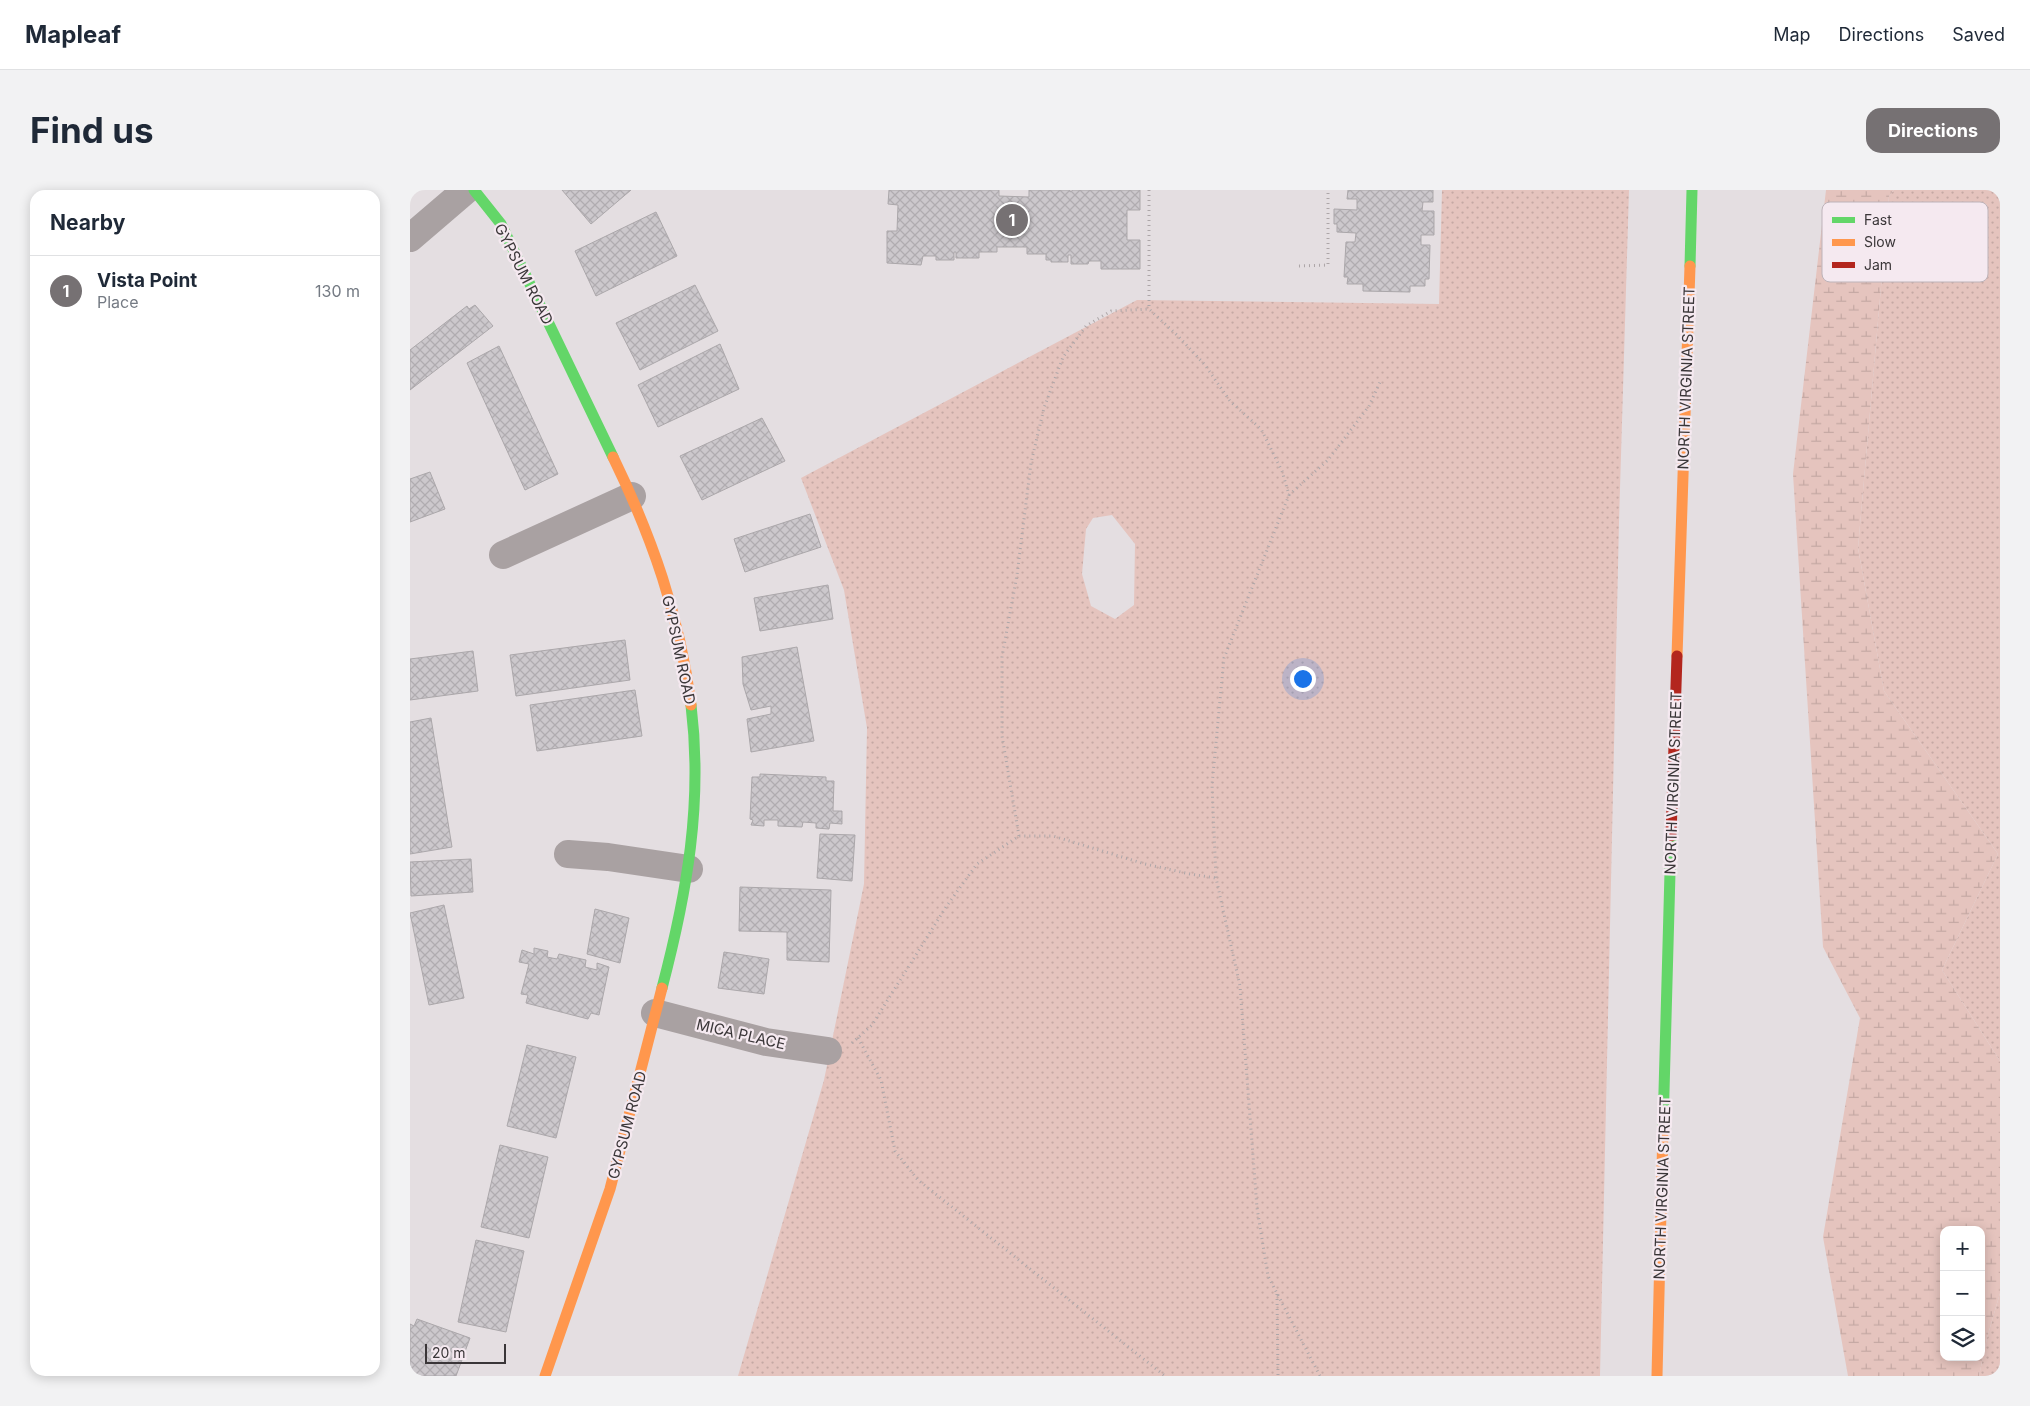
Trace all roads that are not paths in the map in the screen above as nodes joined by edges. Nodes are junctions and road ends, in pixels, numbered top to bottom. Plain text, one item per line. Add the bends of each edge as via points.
1 (466, 190) edge
2 (474, 190) edge
3 (1692, 190) edge
4 (410, 238) edge
5 (632, 496) junction
6 (503, 555) dead end
7 (568, 854) dead end
8 (689, 870) junction
9 (655, 1013) junction
10 (828, 1051) road end
11 (545, 1376) edge
12 (1657, 1376) edge

1 - 4 street
2 - 5 street, GYPSUM ROAD via 501,224
3 - 12 street, NORTH VIRGINIA STREET
5 - 6 street
5 - 8 street, GYPSUM ROAD via 670,597 687,672 695,737 695,803
7 - 8 street
8 - 9 street, GYPSUM ROAD via 678,928
9 - 10 street, MICA PLACE via 766,1042
9 - 11 street, GYPSUM ROAD via 610,1190

